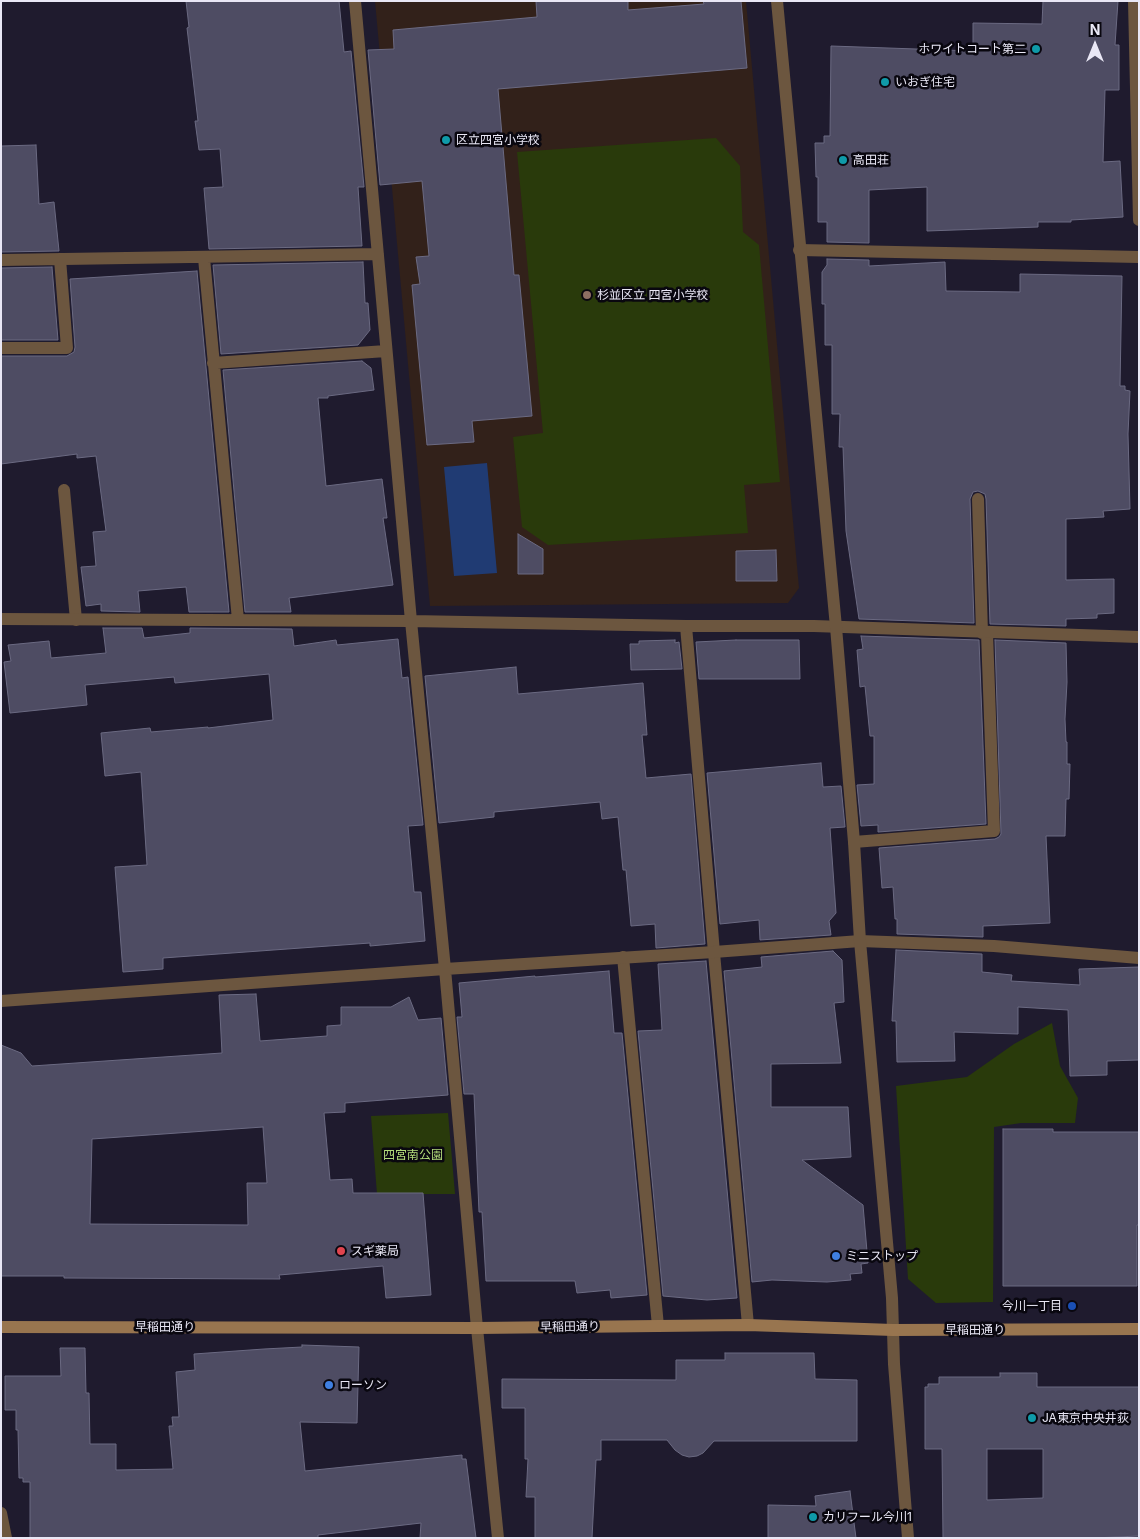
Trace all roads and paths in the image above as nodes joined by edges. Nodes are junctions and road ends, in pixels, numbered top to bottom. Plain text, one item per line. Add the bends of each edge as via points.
1 (355, 1) edge
2 (777, 1) edge
3 (1134, 1) edge
4 (1138, 161) edge
5 (1139, 220) edge
6 (799, 250) junction
7 (378, 254) junction
8 (1139, 257) edge
9 (204, 258) junction
10 (60, 259) junction
11 (1, 260) edge
12 (1, 348) edge
13 (386, 351) junction
14 (214, 363) junction
15 (64, 490) dead end
16 (978, 499) dead end
17 (1, 619) edge
18 (76, 620) junction
19 (238, 620) junction
20 (411, 621) junction
21 (686, 626) junction
22 (836, 627) junction
23 (984, 633) junction
24 (1139, 637) edge
25 (854, 842) junction
26 (860, 941) junction
27 (714, 952) junction
28 (622, 957) junction
29 (1139, 958) edge
30 (446, 970) junction
31 (1, 1001) edge
32 (748, 1325) junction
33 (658, 1326) junction
34 (1, 1327) edge
35 (477, 1328) junction
36 (1139, 1329) edge
37 (893, 1330) junction
38 (1, 1513) edge
39 (6, 1538) edge
40 (498, 1538) edge
41 (908, 1538) edge

1 - 7 street
2 - 6 street
3 - 4 street
4 - 5 street
6 - 8 street
6 - 22 street
7 - 9 street
7 - 13 street
9 - 10 street
9 - 14 street
10 - 11 street
10 - 12 street via 67,348
13 - 14 street
13 - 20 street
14 - 19 street
15 - 18 street
16 - 23 street
17 - 18 street
18 - 19 street
19 - 20 street
20 - 21 street
20 - 30 street
21 - 22 street
21 - 27 street
22 - 23 street
22 - 25 street
23 - 24 street
23 - 25 street via 994,831
25 - 26 street
26 - 27 street
26 - 29 street via 994,946
26 - 37 street
27 - 28 street
27 - 32 street
28 - 30 street
28 - 33 street
30 - 31 street
30 - 35 street
32 - 33 main road, 早稲田通り
32 - 37 main road, 早稲田通り
33 - 35 main road, 早稲田通り
34 - 35 main road, 早稲田通り
35 - 40 street
36 - 37 main road, 早稲田通り
37 - 41 street
38 - 39 street

